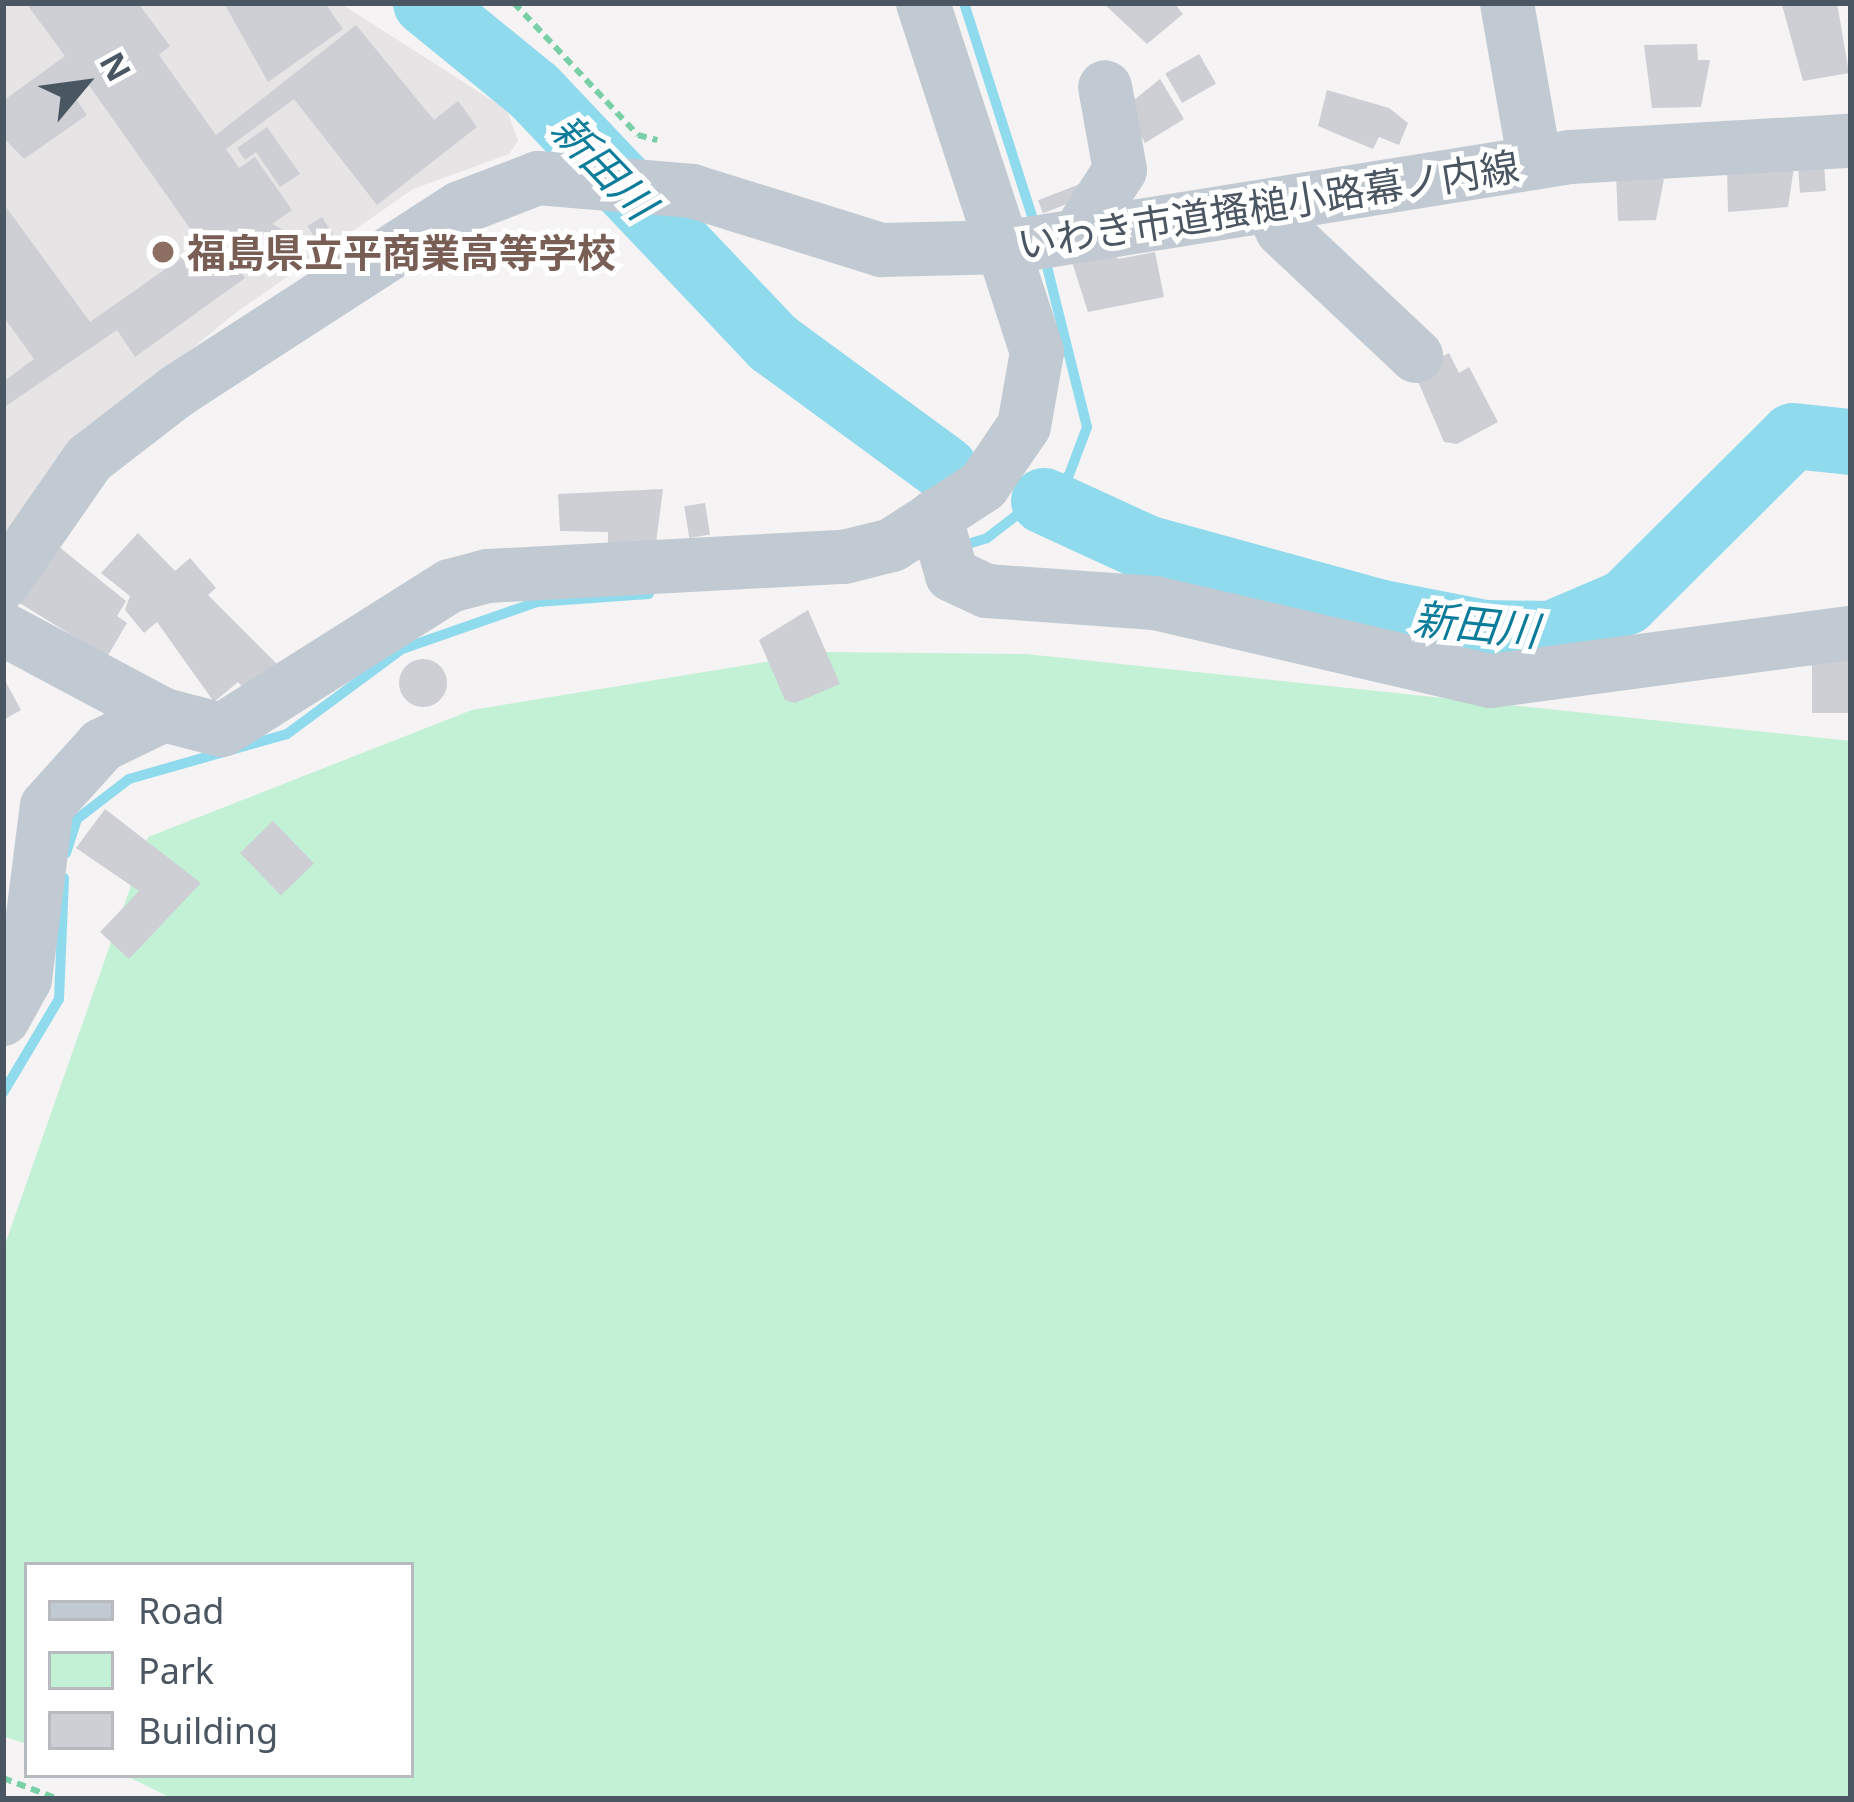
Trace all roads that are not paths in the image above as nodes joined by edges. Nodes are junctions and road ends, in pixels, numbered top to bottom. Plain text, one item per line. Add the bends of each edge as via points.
1 (1507, 3) edge
2 (926, 4) edge
3 (1105, 87) dead end
4 (1851, 141) edge
5 (1535, 164) junction
6 (1270, 206) junction
7 (1041, 241) junction
8 (1416, 356) dead end
9 (945, 535) junction
10 (3, 583) edge
11 (3, 629) edge
12 (1851, 633) edge
13 (164, 715) junction
14 (3, 1019) edge

1 - 5 street
2 - 7 street
3 - 7 street via 1120,170
4 - 5 street, いわき市道搔槌小路幕ノ内線
5 - 6 street, いわき市道搔槌小路幕ノ内線
6 - 7 street, いわき市道搔槌小路幕ノ内線
6 - 8 street via 1282,230
7 - 9 street via 1037,352 1024,425
7 - 10 street, いわき市道搔槌小路幕ノ内線 via 882,250 692,191 538,178 460,208 177,391 89,459
9 - 12 street via 987,591 1155,603 1490,681
9 - 13 street via 844,557 488,576 414,604 222,730
11 - 13 street
13 - 14 street via 102,745 47,806 26,979

